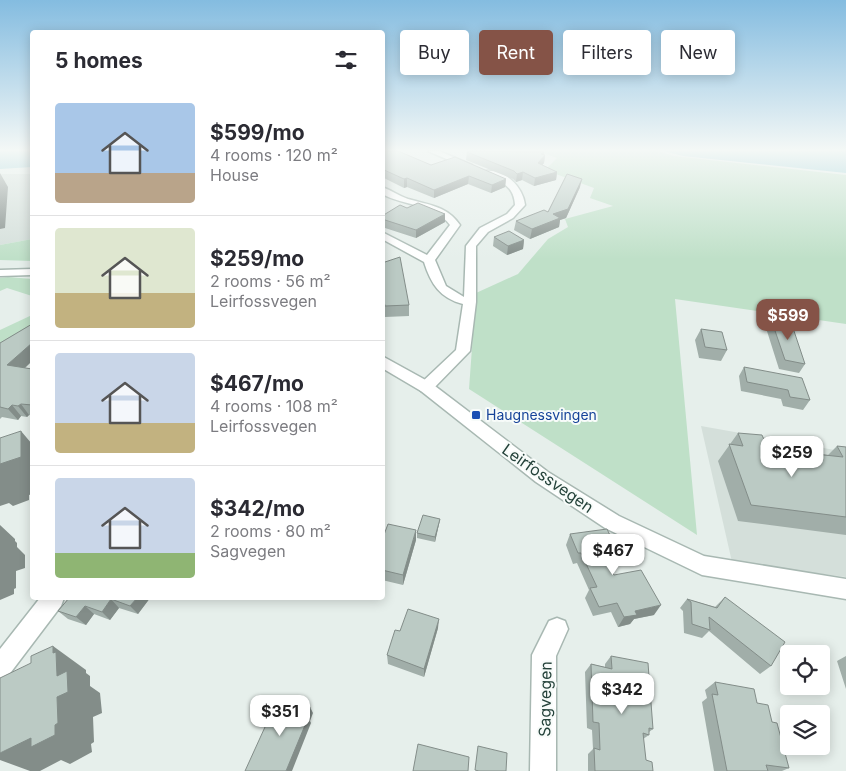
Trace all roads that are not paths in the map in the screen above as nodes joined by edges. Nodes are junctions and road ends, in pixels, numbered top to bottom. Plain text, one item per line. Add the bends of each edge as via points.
1 (515, 187) edge
2 (385, 192) edge
3 (385, 237) edge
4 (429, 260) junction
5 (30, 272) edge
6 (0, 273) edge
7 (470, 302) junction
8 (385, 363) edge
9 (426, 387) junction
10 (846, 589) edge
11 (51, 600) edge
12 (557, 629) dead end
13 (0, 668) edge
14 (543, 771) edge

1 - 7 street via 520,193 520,204 510,216 484,230 472,246
2 - 4 street via 451,218 455,225
3 - 4 street
4 - 7 street via 435,280 451,298
5 - 6 street
7 - 9 street via 462,351
8 - 9 street, Leirfossvegen
9 - 10 street, Leirfossvegen via 542,477 612,522 702,565
11 - 13 street
12 - 14 street, Sagvegen via 544,655

